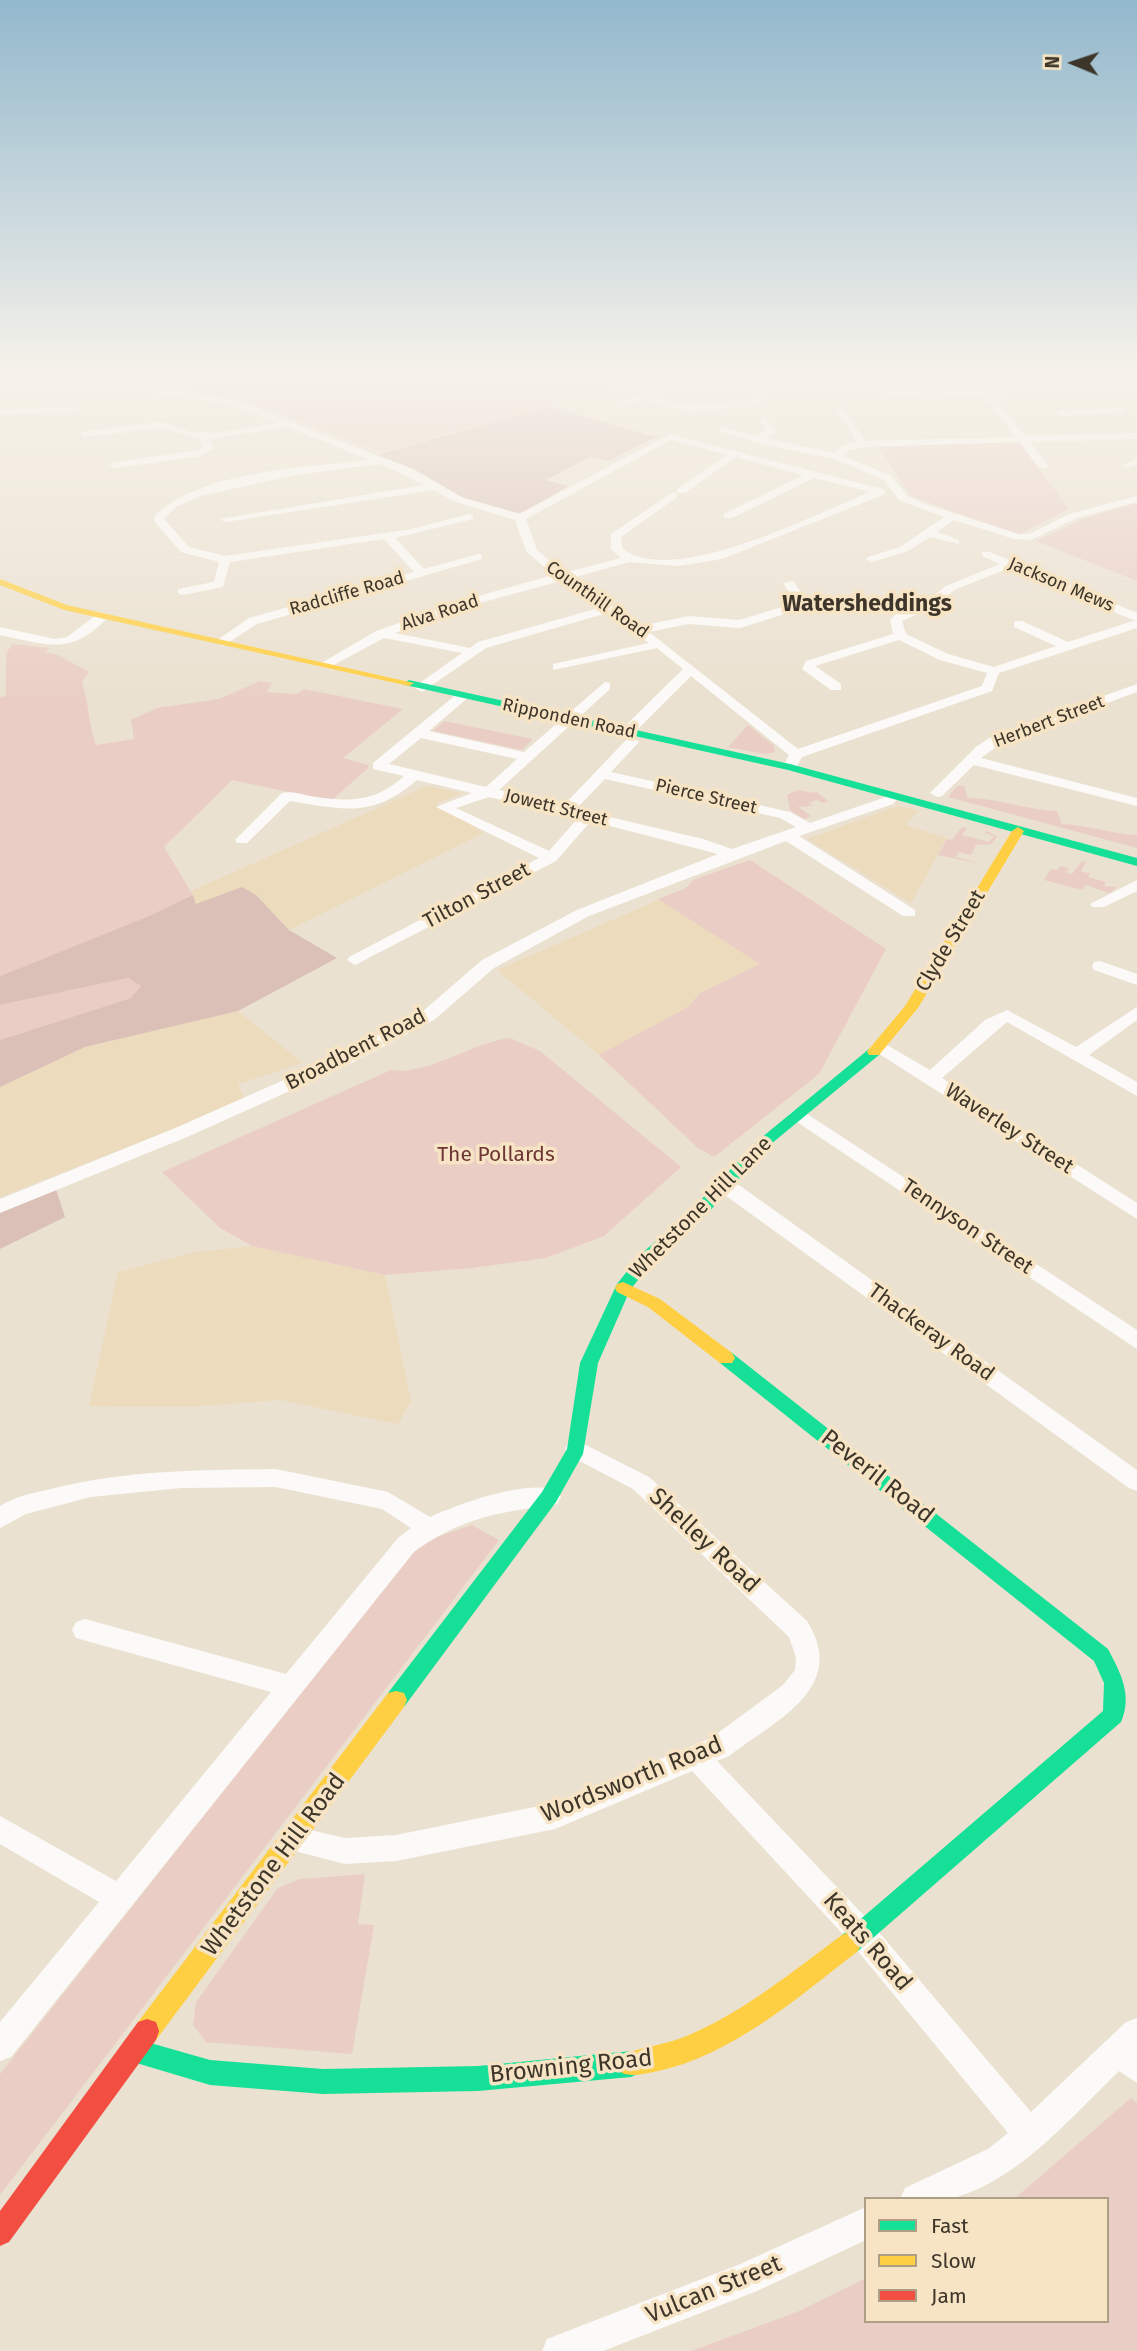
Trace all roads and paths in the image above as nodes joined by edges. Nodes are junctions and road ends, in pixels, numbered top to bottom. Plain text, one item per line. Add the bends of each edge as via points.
1 (228, 484) edge
2 (428, 484) edge
3 (583, 484) edge
4 (691, 484) edge
5 (793, 484) edge
6 (852, 484) edge
7 (891, 484) edge
8 (434, 487) junction
9 (1137, 499) edge
10 (728, 516) dead end
11 (953, 516) junction
12 (469, 517) dead end
13 (520, 518) junction
14 (225, 519) dead end
15 (927, 532) junction
16 (386, 536) junction
17 (955, 542) dead end
18 (986, 554) dead end
19 (478, 557) dead end
20 (225, 559) junction
21 (629, 559) junction
22 (872, 559) dead end
23 (1009, 564) junction
24 (422, 573) junction
25 (564, 577) junction
26 (0, 582) edge
27 (789, 583) dead end
28 (181, 591) dead end
29 (607, 609) junction
30 (104, 615) junction
31 (1137, 617) edge
32 (1018, 624) dead end
33 (1137, 624) edge
34 (639, 630) junction
35 (0, 631) edge
36 (380, 634) junction
37 (900, 636) junction
38 (223, 642) junction
39 (659, 644) junction
40 (1068, 647) junction
41 (469, 651) junction
42 (324, 665) junction
43 (558, 667) dead end
44 (690, 669) junction
45 (994, 671) junction
46 (605, 686) dead end
47 (836, 687) dead end
48 (422, 688) junction
49 (1137, 688) edge
50 (463, 696) junction
51 (569, 720) junction
52 (419, 733) junction
53 (629, 737) junction
54 (527, 757) junction
55 (971, 760) junction
56 (793, 761) junction
57 (602, 774) junction
58 (414, 775) junction
59 (489, 792) junction
60 (937, 793) dead end
61 (893, 796) junction
62 (1137, 802) edge
63 (566, 811) junction
64 (588, 816) junction
65 (807, 827) junction
66 (1018, 831) junction
67 (787, 835) junction
68 (242, 840) dead end
69 (732, 853) junction
70 (551, 858) junction
71 (1137, 862) edge
72 (1137, 885) edge
73 (1098, 904) dead end
74 (909, 913) dead end
75 (355, 960) dead end
76 (1100, 966) dead end
77 (1137, 980) edge
78 (1137, 1012) edge
79 (1007, 1015) joint
80 (879, 1048) junction
81 (1077, 1055) junction
82 (931, 1078) junction
83 (1137, 1090) edge
84 (798, 1114) junction
85 (724, 1185) junction
86 (0, 1206) edge
87 (1137, 1213) edge
88 (623, 1288) junction
89 (1137, 1341) edge
90 (576, 1450) junction
91 (1137, 1482) edge
92 (550, 1497) junction
93 (0, 1518) edge
94 (427, 1527) junction
95 (85, 1630) dead end
96 (809, 1657) joint
97 (1116, 1683) joint
98 (290, 1686) junction
99 (696, 1757) junction
100 (0, 1829) edge
101 (293, 1839) junction
102 (121, 1899) junction
103 (862, 1934) junction
104 (0, 2046) edge
105 (133, 2050) junction
106 (1131, 2051) edge
107 (1030, 2135) junction
108 (920, 2197) edge
109 (864, 2223) edge
110 (0, 2233) edge
111 (559, 2351) edge

1 - 20 street via 212,486 163,509 158,519 182,551
2 - 8 street
3 - 13 street
4 - 21 street via 615,536 617,548
5 - 10 street
6 - 21 street via 881,492 710,561 656,564
7 - 11 street via 912,502
8 - 13 street via 470,505
8 - 14 street
9 - 11 street via 1073,516 1027,538
11 - 15 street
12 - 16 street
13 - 25 street, Counthill Road via 536,556
15 - 17 street
15 - 22 street via 904,549
16 - 20 street via 306,552
16 - 24 street
18 - 23 street, Jackson Mews
19 - 24 street, Radcliffe Road
20 - 28 street via 219,585
21 - 25 street, Alva Road
23 - 31 street, Jackson Mews
23 - 37 street via 903,614 896,620
24 - 38 street, Radcliffe Road via 253,621
25 - 29 street, Counthill Road
25 - 36 street, Alva Road via 428,614
26 - 30 street, Ripponden Road via 64,607
27 - 34 street via 800,599 797,606 753,622 733,625 688,620
29 - 34 street, Counthill Road
29 - 41 street
30 - 35 street via 71,640 55,643
30 - 38 street, Ripponden Road
32 - 40 street
33 - 40 street
34 - 39 street, Counthill Road
36 - 41 street
36 - 42 street, Alva Road
37 - 45 street via 944,657
37 - 47 street via 810,664 808,669
38 - 42 street, Ripponden Road
39 - 43 street
39 - 44 street, Counthill Road
40 - 45 street
41 - 48 street
42 - 48 street, Ripponden Road
44 - 53 street
44 - 56 street, Counthill Road
45 - 56 street via 987,688
46 - 51 street
48 - 50 street, Ripponden Road
49 - 55 street, Herbert Street via 1006,735
50 - 51 street, Ripponden Road
50 - 52 street
51 - 53 street, Ripponden Road
51 - 54 street
52 - 54 street
52 - 58 street, Jowett Street via 378,766
53 - 56 street, Ripponden Road
53 - 57 street
54 - 59 street
55 - 60 street, Herbert Street
55 - 62 street
56 - 61 street, Ripponden Road
57 - 63 street
57 - 65 street, Pierce Street via 785,815
58 - 59 street, Jowett Street
58 - 68 street via 390,796 364,804 287,796
59 - 63 street, Jowett Street
59 - 70 street via 443,807
61 - 65 street, Broadbent Road
61 - 66 street, Ripponden Road
63 - 64 street, Jowett Street
64 - 69 street, Jowett Street
64 - 70 street, Tilton Street
65 - 67 street, Broadbent Road
66 - 71 street, Ripponden Road
66 - 80 street, Clyde Street via 911,1008
67 - 69 street, Broadbent Road
67 - 74 street
69 - 86 street, Broadbent Road via 583,913 541,935 488,964 428,1016 345,1060
70 - 75 street, Tilton Street
72 - 73 street
76 - 77 street
78 - 81 street
79 - 81 street
79 - 82 street
80 - 82 street, Waverley Street
80 - 84 street, Whetstone Hill Lane
81 - 83 street
82 - 87 street, Waverley Street
84 - 85 street, Whetstone Hill Lane
84 - 89 street, Tennyson Street
85 - 88 street, Whetstone Hill Lane via 645,1260
85 - 91 street, Thackeray Road
88 - 90 street, Whetstone Hill Lane via 589,1363
88 - 97 street, Peveril Road via 682,1323 1101,1655
90 - 92 street, Whetstone Hill Road
90 - 96 street, Shelley Road via 641,1483 798,1629
92 - 94 street via 503,1500
92 - 101 street, Whetstone Hill Road
93 - 94 street via 19,1506 91,1488 181,1479 276,1478 388,1502
94 - 98 street via 406,1545
95 - 98 street
96 - 99 street, Wordsworth Road via 807,1674 792,1693 720,1747
97 - 103 street, Browning Road via 1118,1702 1113,1715
98 - 102 street
99 - 101 street, Wordsworth Road via 555,1816 396,1848 345,1851
99 - 103 street, Keats Road
100 - 102 street
101 - 105 street, Whetstone Hill Road
102 - 104 street
103 - 105 street, Browning Road via 737,2026 654,2061 557,2073 355,2082 218,2074
103 - 107 street, Keats Road
105 - 110 street, Whetstone Hill Road
106 - 107 street
107 - 108 street via 999,2160
109 - 111 street, Vulcan Street via 746,2279

